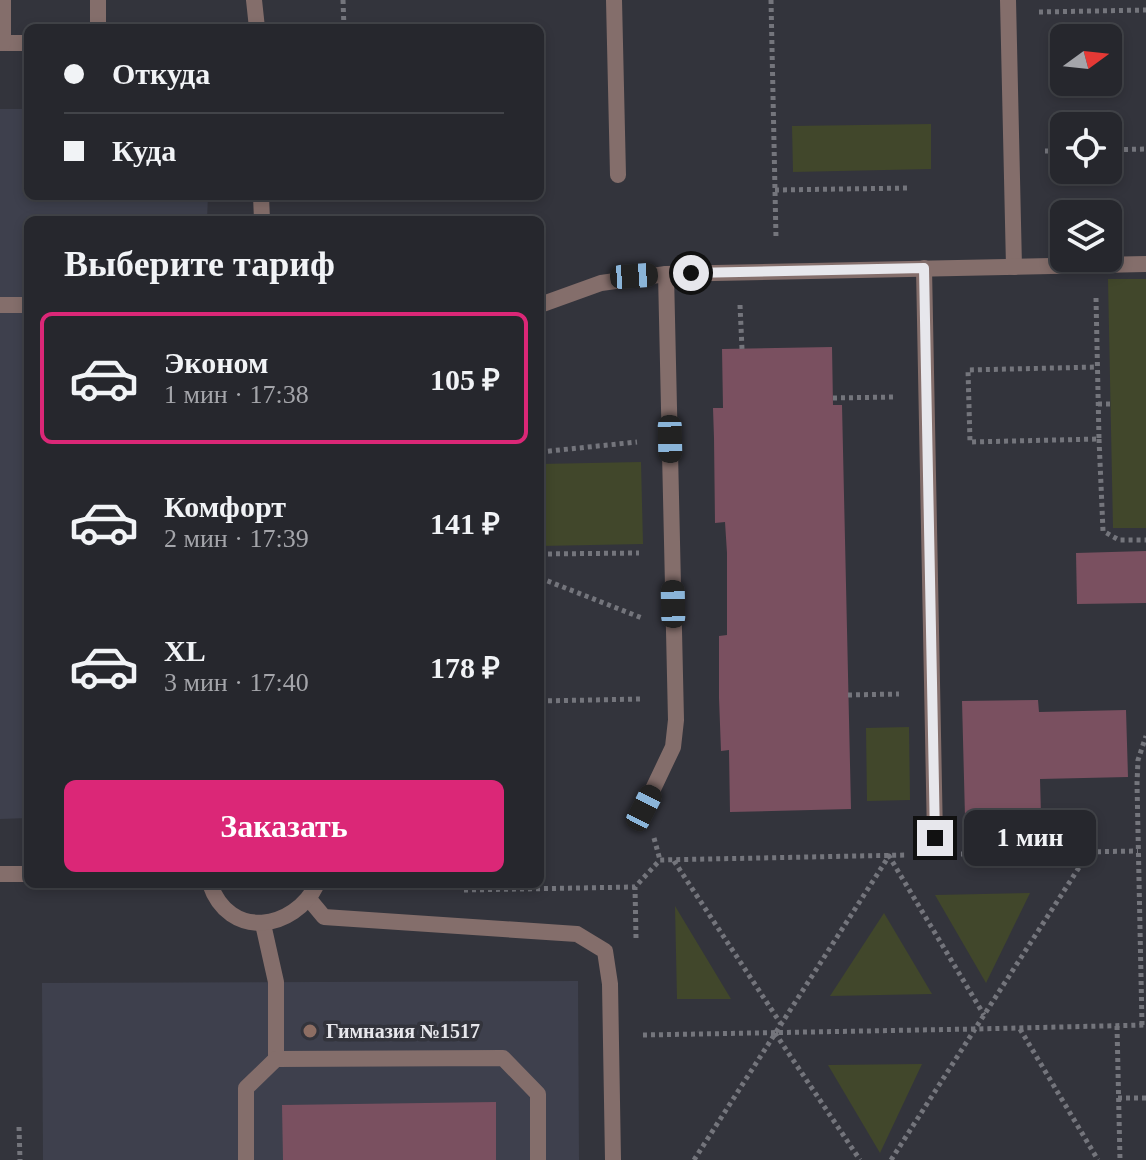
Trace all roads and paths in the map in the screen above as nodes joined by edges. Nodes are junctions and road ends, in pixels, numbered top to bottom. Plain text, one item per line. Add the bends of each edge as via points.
1 (3, 0) edge
2 (98, 0) edge
3 (254, 0) edge
4 (343, 0) edge
5 (614, 0) edge
6 (771, 0) edge
7 (1095, 0) edge
8 (1009, 6) edge
9 (1146, 10) edge
10 (1095, 11) junction
11 (98, 24) edge
12 (257, 24) edge
13 (344, 24) edge
14 (1, 43) edge
15 (24, 43) edge
16 (1146, 149) edge
17 (1122, 150) edge
18 (618, 175) dead end
19 (909, 188) dead end
20 (775, 190) junction
21 (1122, 264) edge
22 (1146, 264) edge
23 (1050, 266) edge
24 (1014, 267) junction
25 (924, 268) junction
26 (776, 271) junction
27 (740, 272) junction
28 (1095, 272) edge
29 (666, 274) junction
30 (544, 304) edge
31 (0, 305) edge
32 (24, 305) edge
33 (742, 349) dead end
34 (1097, 367) junction
35 (926, 397) junction
36 (833, 398) dead end
37 (1098, 404) junction
38 (1110, 404) dead end
39 (670, 439) junction
40 (1099, 439) junction
41 (544, 452) edge
42 (1146, 540) edge
43 (672, 552) junction
44 (544, 554) edge
45 (544, 580) edge
46 (673, 630) junction
47 (931, 693) junction
48 (848, 695) dead end
49 (675, 698) junction
50 (544, 701) edge
51 (1146, 736) edge
52 (644, 808) dead end
53 (1020, 815) dead end
54 (983, 816) dead end
55 (983, 828) junction
56 (935, 834) joint
57 (1138, 851) junction
58 (1089, 852) junction
59 (951, 854) dead end
60 (920, 855) dead end
61 (889, 856) junction
62 (660, 860) dead end
63 (674, 860) junction
64 (0, 874) edge
65 (24, 874) edge
66 (635, 887) dead end
67 (212, 888) edge
68 (498, 888) edge
69 (313, 892) edge
70 (263, 924) junction
71 (984, 1015) junction
72 (781, 1024) junction
73 (1144, 1025) edge
74 (1117, 1026) junction
75 (1019, 1028) junction
76 (975, 1029) junction
77 (775, 1033) junction
78 (638, 1035) dead end
79 (276, 1059) junction
80 (1118, 1098) junction
81 (1146, 1098) edge
82 (19, 1127) dead end
83 (20, 1160) edge
84 (246, 1160) edge
85 (538, 1160) edge
86 (613, 1160) edge
87 (694, 1160) edge
88 (860, 1160) edge
89 (891, 1160) edge
90 (1098, 1160) edge
91 (1120, 1160) edge

1 - 14 street
2 - 11 street
3 - 12 street
4 - 13 path
5 - 18 street
6 - 20 path
7 - 10 path
8 - 10 path
8 - 24 street
9 - 10 path
14 - 15 street
16 - 17 path
19 - 20 path
20 - 26 path
21 - 22 street
23 - 24 street
24 - 25 street
25 - 26 street
25 - 35 street
26 - 27 street
27 - 29 street
27 - 33 path
28 - 34 path
29 - 30 street via 601,283
29 - 39 street
31 - 32 street
34 - 37 path
34 - 40 path via 968,370 970,442
35 - 36 path
35 - 47 street
37 - 38 path
37 - 40 path
39 - 41 path
39 - 43 street
40 - 42 path via 1103,531 1119,540
43 - 44 path
43 - 46 street
45 - 46 path
46 - 49 street
47 - 48 path
47 - 56 street
49 - 50 path
49 - 52 street via 673,747
51 - 57 path via 1138,760
53 - 55 path via 1020,828
54 - 55 path
55 - 56 path
57 - 58 path
57 - 73 path
58 - 59 path
58 - 71 path
60 - 61 path
61 - 63 path
61 - 71 path
61 - 72 path
62 - 63 path
63 - 72 path
64 - 65 street
66 - 68 path
67 - 70 street via 232,914
69 - 70 street via 297,913
69 - 86 street via 324,917 577,934 605,951
70 - 79 street via 276,982
71 - 76 path
72 - 77 path
73 - 74 path
74 - 75 path
74 - 80 path
75 - 76 path
75 - 90 path
76 - 77 path
76 - 89 path
77 - 78 path
77 - 87 path
77 - 88 path
79 - 84 street via 246,1088
79 - 85 street via 503,1058 538,1094
80 - 81 path
80 - 91 path
82 - 83 path

